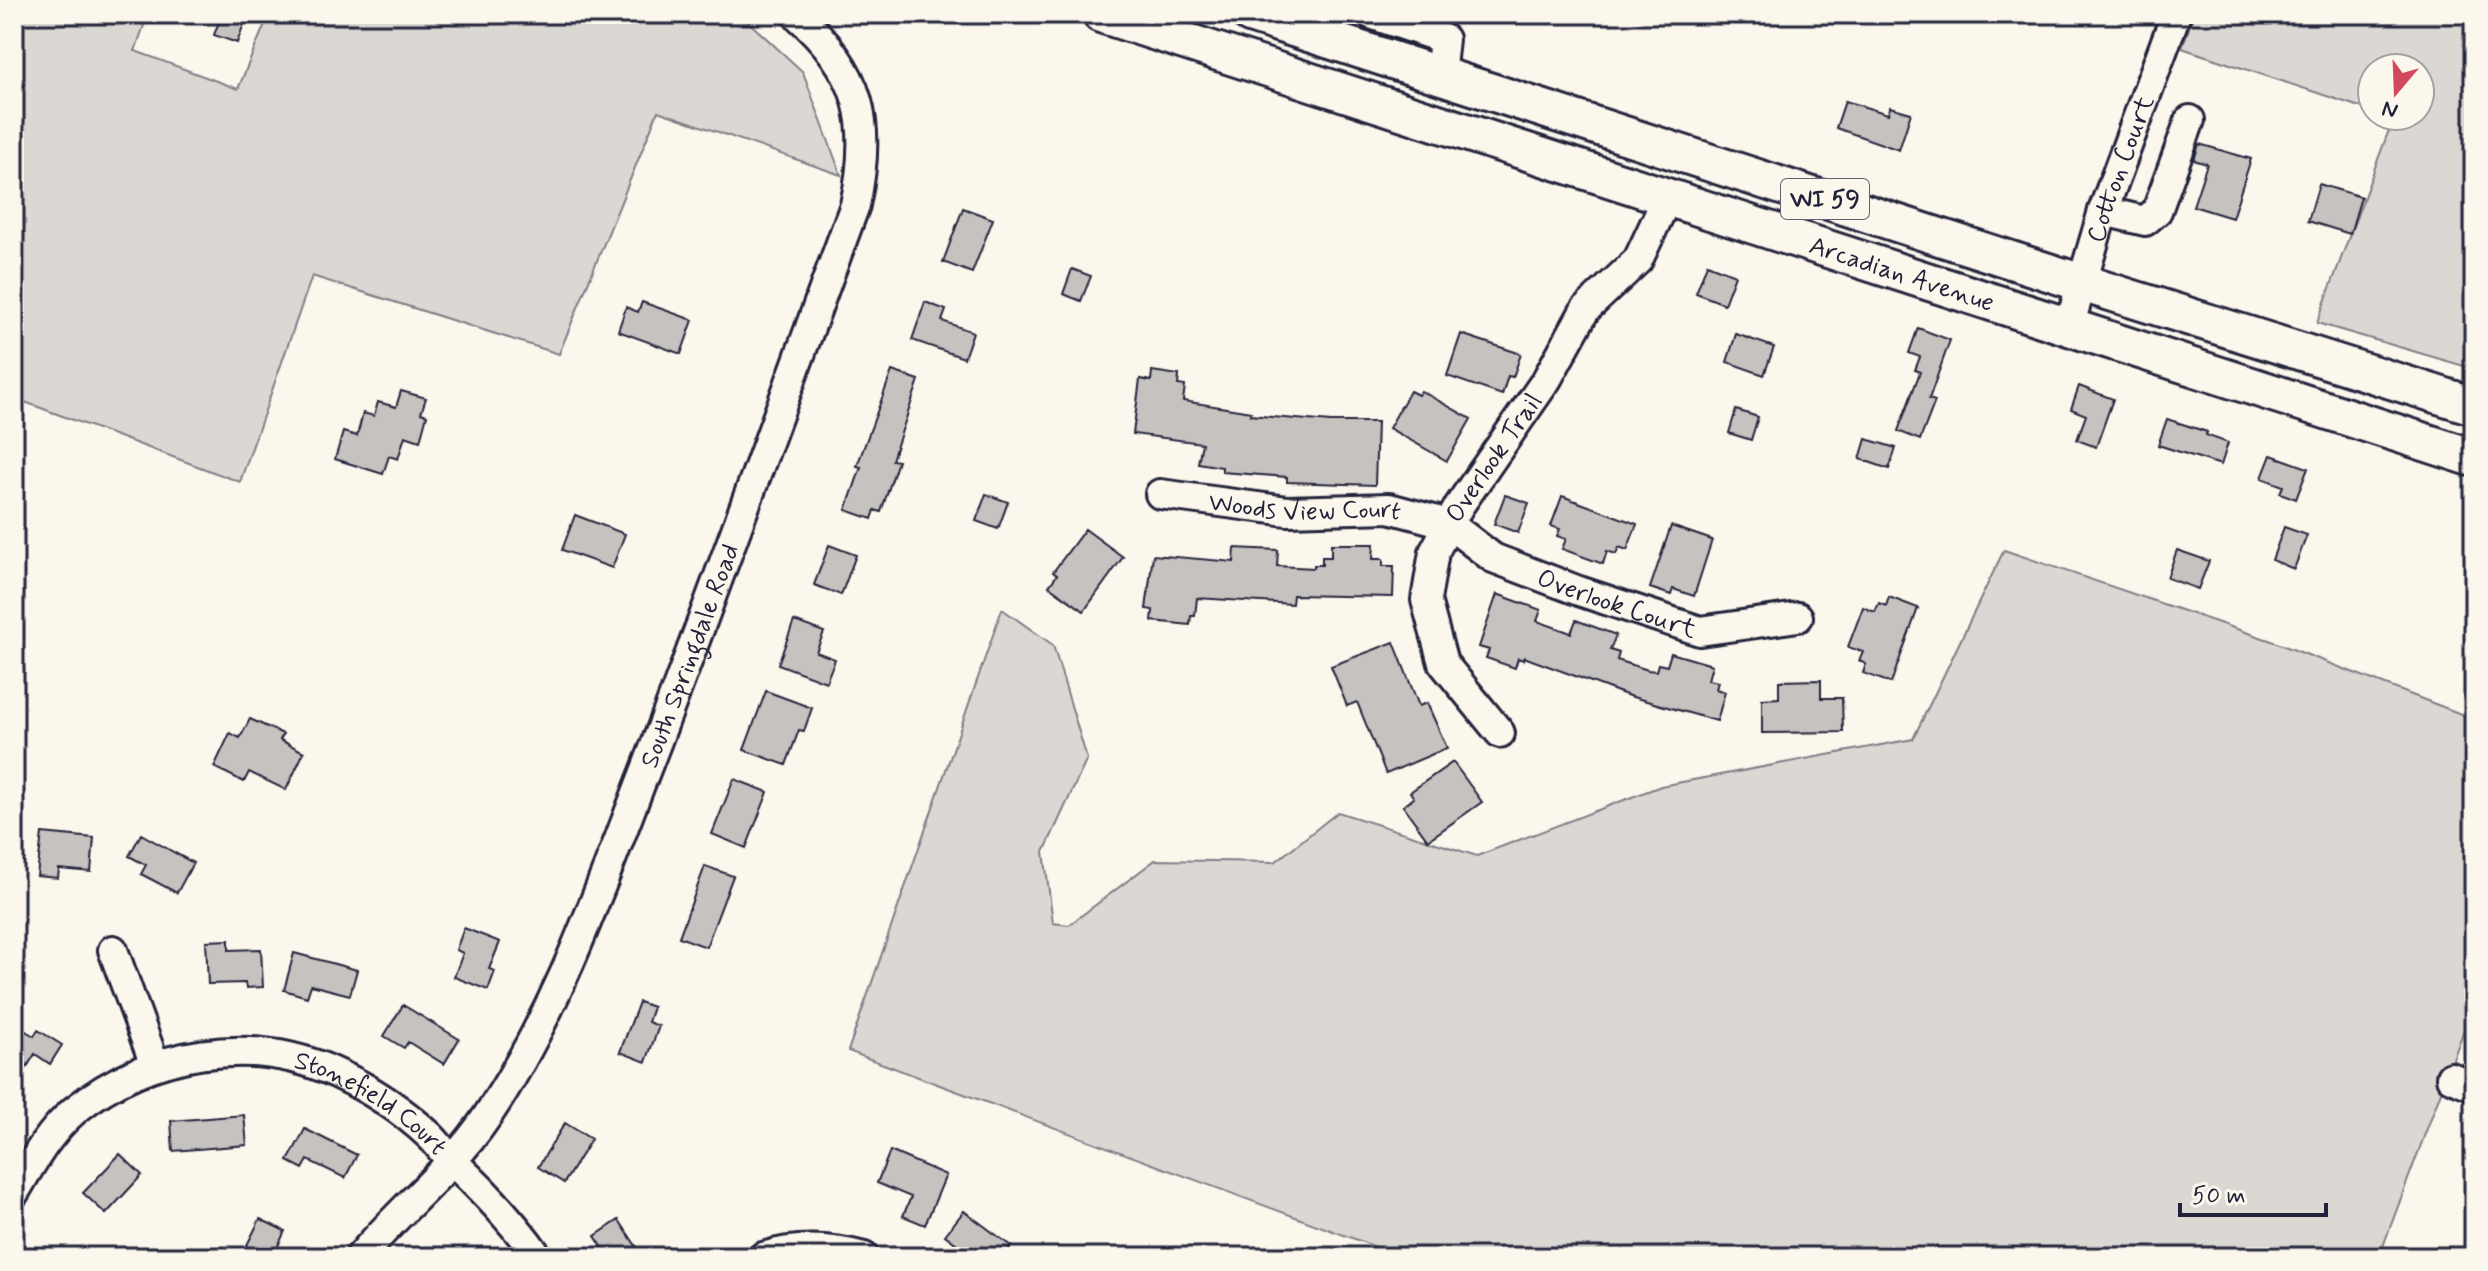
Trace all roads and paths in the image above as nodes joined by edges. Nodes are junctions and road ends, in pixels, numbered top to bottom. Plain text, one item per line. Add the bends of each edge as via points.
1 (796, 14) edge
2 (1101, 14) edge
3 (1250, 14) edge
4 (1370, 14) edge
5 (2176, 14) edge
6 (1347, 47) junction
7 (1440, 76) junction
8 (1425, 120) junction
9 (2190, 120) dead end
10 (1667, 198) junction
11 (2103, 211) junction
12 (2082, 283) junction
13 (2069, 327) junction
14 (2474, 406) edge
15 (2474, 458) edge
16 (1160, 494) dead end
17 (1449, 524) junction
18 (1798, 617) dead end
19 (1500, 733) dead end
20 (113, 950) dead end
21 (155, 1065) junction
22 (451, 1160) junction
23 (14, 1193) edge
24 (360, 1257) edge
25 (538, 1257) edge
26 (763, 1257) edge
27 (864, 1257) edge

1 - 22 street, South Springdale Road via 839,59 861,107 863,164 855,205 658,738 568,962 516,1069
2 - 8 main road, Arcadian Avenue / WI 59
3 - 6 main road, Arcadian Avenue / WI 59
4 - 6 street
4 - 7 street via 1444,39
5 - 11 street, Cotton Court
6 - 7 main road, Arcadian Avenue / WI 59
7 - 8 main road
7 - 12 main road, Arcadian Avenue / WI 59
8 - 10 main road, Arcadian Avenue / WI 59
9 - 11 street via 2157,211 2145,221
10 - 13 main road, Arcadian Avenue / WI 59
10 - 17 street, Overlook Trail via 1638,260 1585,310 1547,379
11 - 12 street, Cotton Court
12 - 13 street, Cotton Court
12 - 14 main road, Arcadian Avenue / WI 59
13 - 15 main road, Arcadian Avenue / WI 59
16 - 17 street, Woods View Court via 1287,511 1389,508
17 - 18 street, Overlook Court via 1493,558 1700,631
17 - 19 street, Overlook Trail via 1434,552 1426,600 1443,663
20 - 21 street
21 - 22 street, Stonefield Court via 213,1053 293,1057 338,1074 386,1102 429,1135
21 - 23 street, Stonefield Court via 74,1111 42,1146
22 - 24 street, South Springdale Road
22 - 25 street, Stonefield Court via 481,1187
26 - 27 street via 799,1249

